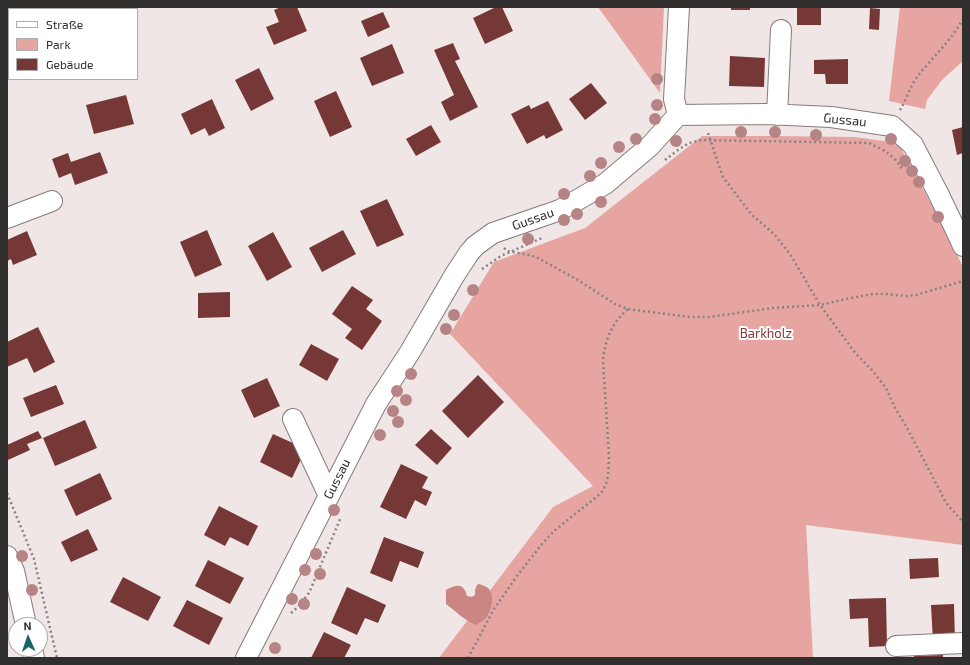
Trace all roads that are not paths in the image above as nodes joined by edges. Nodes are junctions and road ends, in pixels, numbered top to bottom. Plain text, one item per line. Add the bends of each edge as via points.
1 (679, 7) edge
2 (781, 30) dead end
3 (678, 115) junction
4 (777, 115) junction
5 (52, 201) dead end
6 (7, 218) edge
7 (963, 246) edge
8 (293, 419) dead end
9 (329, 496) junction
10 (7, 556) edge
11 (24, 617) edge
12 (963, 643) edge
13 (896, 646) dead end
14 (246, 658) edge

1 - 3 street via 674,99
2 - 4 street
3 - 4 street, Gussau
3 - 9 street, Gussau via 650,146 605,184 560,210 493,234 475,246 376,404
4 - 7 street, Gussau via 831,117 892,126 913,145
5 - 6 street
8 - 9 street
9 - 14 street, Gussau
10 - 11 street via 14,571
12 - 13 street

